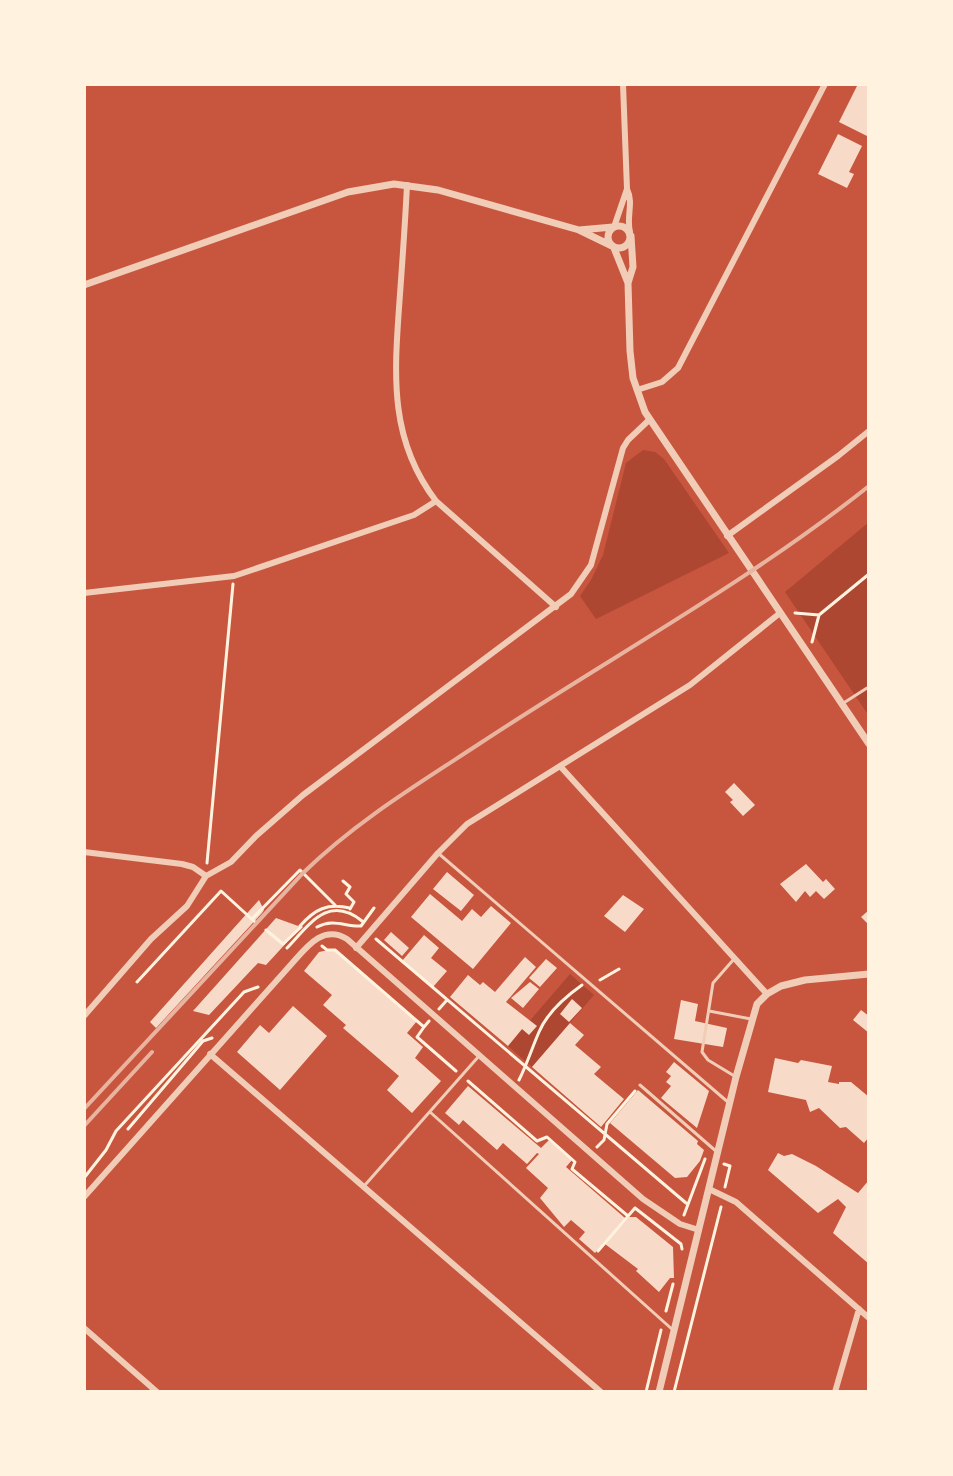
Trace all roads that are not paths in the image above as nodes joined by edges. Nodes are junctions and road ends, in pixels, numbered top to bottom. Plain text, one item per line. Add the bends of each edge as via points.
1 (623, 84) edge
2 (825, 84) edge
3 (407, 185) junction
4 (627, 189) junction
5 (613, 227) junction
6 (579, 230) junction
7 (630, 234) junction
8 (612, 246) junction
9 (628, 283) junction
10 (84, 285) edge
11 (637, 390) junction
12 (649, 420) junction
13 (869, 431) edge
14 (436, 501) junction
15 (727, 536) junction
16 (84, 593) edge
17 (556, 607) junction
18 (780, 613) junction
19 (867, 688) dead end
20 (842, 704) junction
21 (869, 744) edge
22 (560, 766) junction
23 (84, 852) edge
24 (438, 853) junction
25 (206, 876) junction
26 (356, 948) junction
27 (735, 958) junction
28 (869, 974) edge
29 (767, 994) junction
30 (709, 1011) junction
31 (84, 1016) edge
32 (751, 1019) junction
33 (210, 1054) junction
34 (479, 1056) junction
35 (736, 1077) junction
36 (640, 1085) road end
37 (730, 1104) junction
38 (430, 1112) junction
39 (717, 1152) junction
40 (364, 1187) junction
41 (709, 1189) junction
42 (84, 1197) edge
43 (699, 1230) junction
44 (859, 1309) junction
45 (869, 1318) edge
46 (84, 1328) edge
47 (674, 1331) junction
48 (157, 1392) edge
49 (601, 1392) edge
50 (659, 1392) edge
51 (835, 1392) edge

1 - 4 street
2 - 11 street via 678,368 662,382
3 - 6 street
3 - 10 street via 348,192
3 - 14 street via 396,402 414,466
4 - 5 street
4 - 7 street
5 - 6 street
5 - 7 street via 621,225
5 - 8 street via 607,236
6 - 8 street
7 - 8 street via 623,248
7 - 9 street via 633,267
8 - 9 street
9 - 11 street
11 - 12 street
12 - 15 street
12 - 17 street via 623,448 591,565
13 - 15 street
14 - 16 street via 414,515 234,576
14 - 17 street
15 - 18 street
17 - 25 street via 303,795 231,862
18 - 20 street
18 - 22 street via 690,685
19 - 20 lane
20 - 21 street
22 - 24 street via 467,824
22 - 27 street
23 - 25 street via 182,864
24 - 26 street
24 - 37 lane
25 - 31 street via 187,906
26 - 33 street via 337,934 312,937
26 - 34 street
27 - 29 street
27 - 30 lane via 713,983
28 - 29 street via 805,980
29 - 32 street
30 - 32 lane
30 - 35 lane via 704,1057
32 - 35 street
33 - 40 street
33 - 42 street
34 - 38 lane
34 - 43 street via 643,1199
35 - 37 street
36 - 39 lane
37 - 39 street
38 - 40 lane
38 - 47 lane
39 - 41 street
40 - 49 street
41 - 43 street
41 - 44 street via 736,1202
43 - 47 street
44 - 45 street
44 - 51 street
46 - 48 street
47 - 50 street

